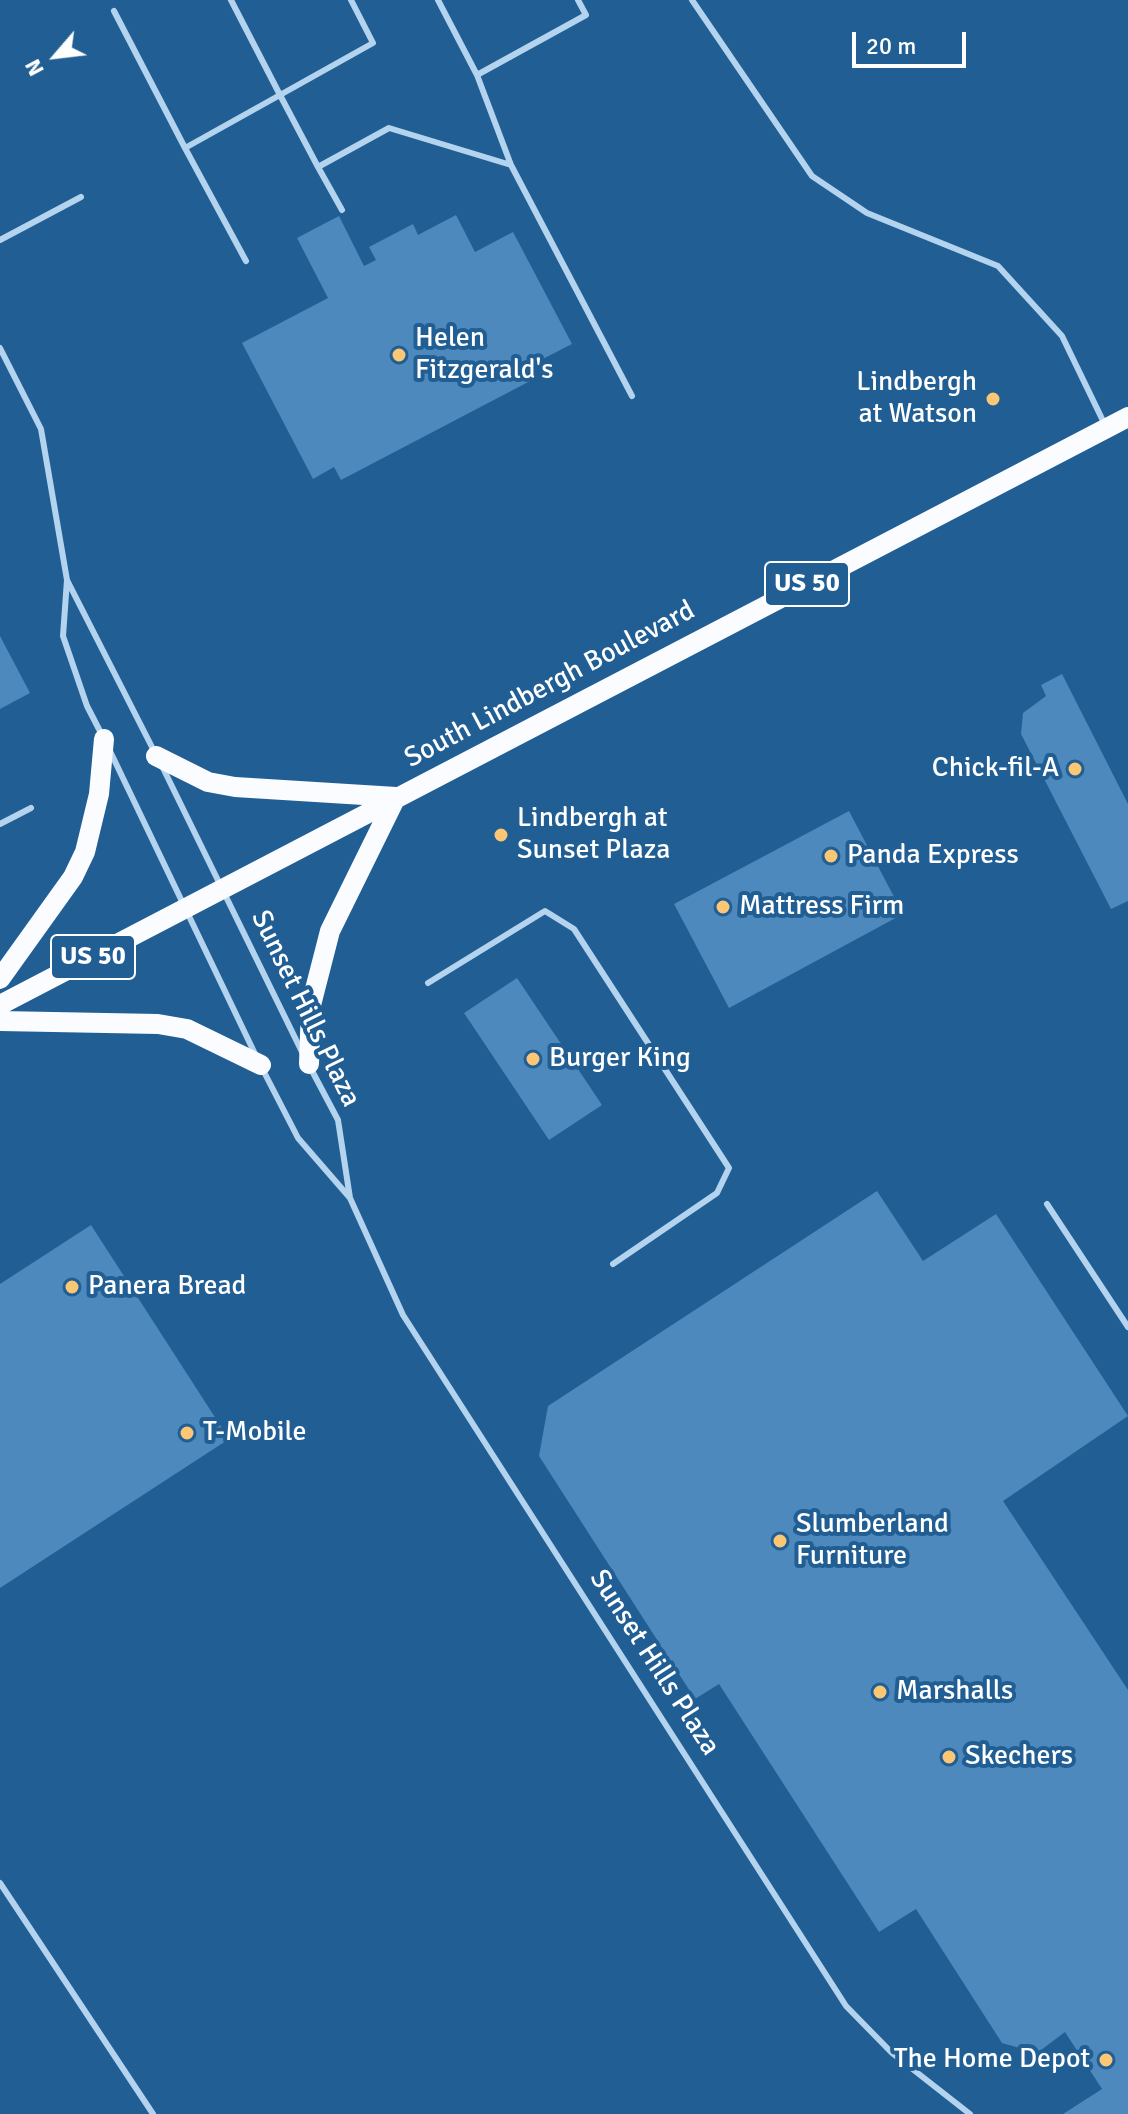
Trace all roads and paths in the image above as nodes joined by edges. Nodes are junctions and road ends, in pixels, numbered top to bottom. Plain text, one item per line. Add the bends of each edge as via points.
1 (231, 0) edge
2 (351, 0) edge
3 (438, 0) edge
4 (578, 0) edge
5 (692, 0) edge
6 (114, 11) dead end
7 (477, 75) junction
8 (280, 95) junction
9 (185, 148) junction
10 (511, 165) junction
11 (318, 167) junction
12 (81, 197) dead end
13 (342, 210) dead end
14 (0, 240) edge
15 (246, 261) dead end
16 (0, 348) edge
17 (632, 396) dead end
18 (1128, 417) edge
19 (1107, 429) junction
20 (67, 580) junction
21 (104, 739) junction
22 (156, 756) junction
23 (396, 797) junction
24 (31, 808) dead end
25 (0, 824) edge
26 (221, 889) junction
27 (186, 909) junction
28 (0, 979) edge
29 (428, 983) dead end
30 (0, 1005) edge
31 (0, 1021) edge
32 (309, 1064) junction
33 (261, 1065) junction
34 (350, 1198) junction
35 (1047, 1204) dead end
36 (613, 1264) dead end
37 (1128, 1327) edge
38 (0, 1883) edge
39 (153, 2114) edge
40 (970, 2114) edge

1 - 8 lane
2 - 8 lane via 373,43
3 - 7 lane
4 - 7 lane via 586,15
5 - 19 lane via 812,176 867,213 998,266 1062,336
6 - 9 lane
7 - 10 lane
8 - 9 lane
8 - 11 lane
9 - 15 lane
10 - 11 lane via 389,128
10 - 17 lane
11 - 13 lane
12 - 14 lane
16 - 20 lane via 41,429
18 - 19 main road, South Lindbergh Boulevard / US 50
19 - 23 main road, South Lindbergh Boulevard / US 50
20 - 21 lane, Sunset Hills Plaza via 63,636
20 - 22 lane, Sunset Hills Plaza
21 - 27 lane, Sunset Hills Plaza
21 - 28 main road via 99,794 85,852
22 - 23 main road via 208,782 235,787
22 - 26 lane, Sunset Hills Plaza
23 - 26 main road, South Lindbergh Boulevard / US 50
23 - 32 main road via 330,931 311,1005
24 - 25 lane
26 - 27 main road, South Lindbergh Boulevard / US 50
26 - 32 lane, Sunset Hills Plaza
27 - 30 main road, South Lindbergh Boulevard / US 50
27 - 33 lane, Sunset Hills Plaza
29 - 36 lane via 545,911 574,929 729,1168 717,1193
31 - 33 main road via 158,1024 187,1029
32 - 34 lane, Sunset Hills Plaza via 338,1120
33 - 34 lane, Sunset Hills Plaza via 298,1138
34 - 40 lane, Sunset Hills Plaza via 403,1315 846,2006 892,2053
35 - 37 lane
38 - 39 lane

